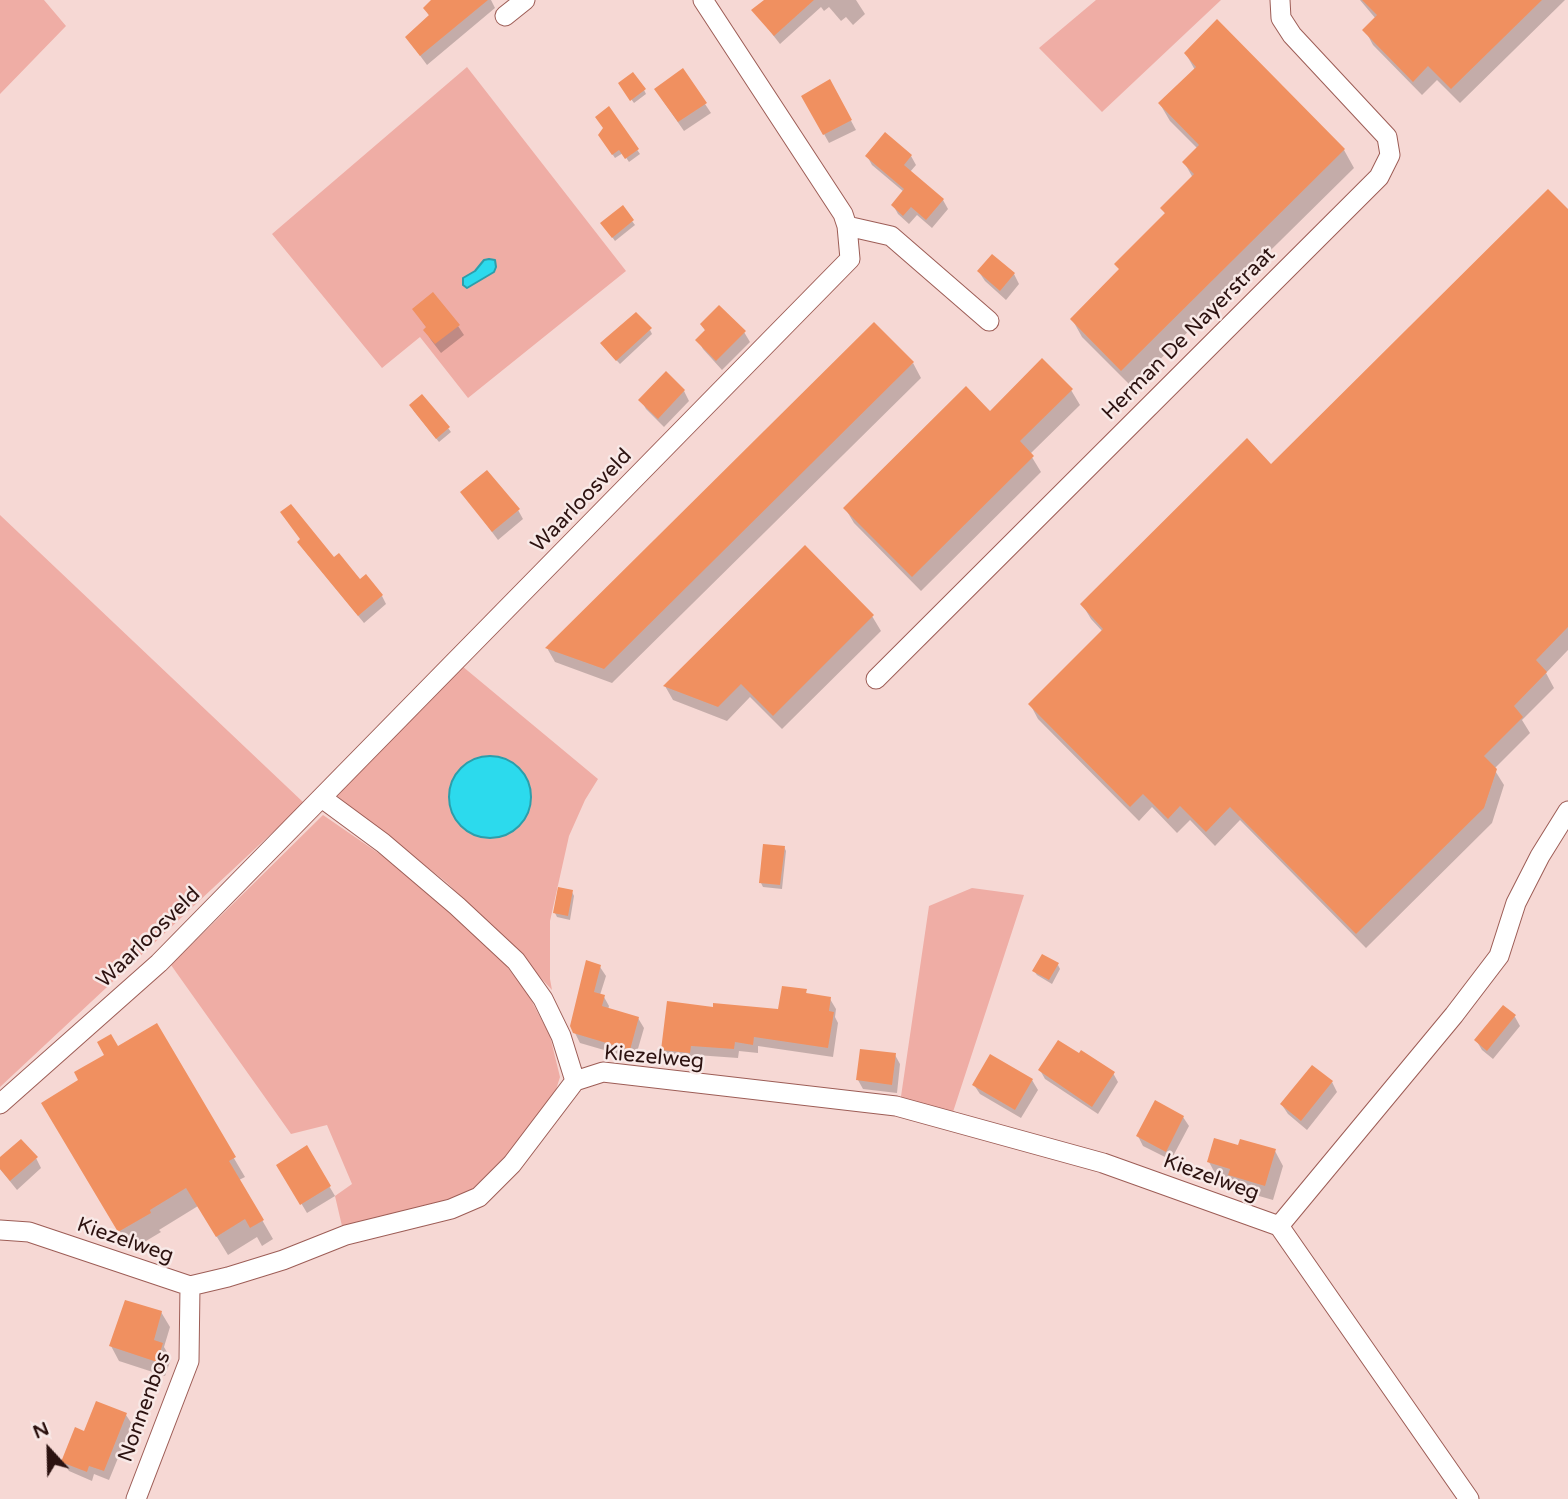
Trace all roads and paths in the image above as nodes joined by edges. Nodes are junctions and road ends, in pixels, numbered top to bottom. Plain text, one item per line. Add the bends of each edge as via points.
1 (525, 0) edge
2 (704, 0) edge
3 (1280, 0) edge
4 (505, 16) dead end
5 (847, 226) junction
6 (989, 321) dead end
7 (876, 679) dead end
8 (322, 798) junction
9 (1568, 811) edge
10 (575, 1081) junction
11 (0, 1104) edge
12 (0, 1213) edge
13 (1279, 1226) junction
14 (0, 1230) edge
15 (29, 1232) junction
16 (190, 1286) junction
17 (136, 1499) edge
18 (1469, 1499) edge

1 - 4 street
2 - 5 street, Waarloosveld
3 - 7 street, Herman De Nayerstraat via 1281,18 1293,35 1387,137 1390,155 1379,177
5 - 6 street via 891,236
5 - 8 street, Waarloosveld via 850,260
8 - 10 street via 383,843 516,961 543,999
8 - 11 street, Waarloosveld via 159,963
9 - 13 street via 1516,903 1499,956
10 - 13 street, Kiezelweg via 603,1072 896,1106 1103,1163
10 - 16 street, Kiezelweg via 512,1164 479,1197 452,1209 346,1235 283,1260
12 - 15 street
13 - 18 street
14 - 15 street, Kiezelweg
15 - 16 street, Kiezelweg
16 - 17 street, Nonnenbos via 189,1361

